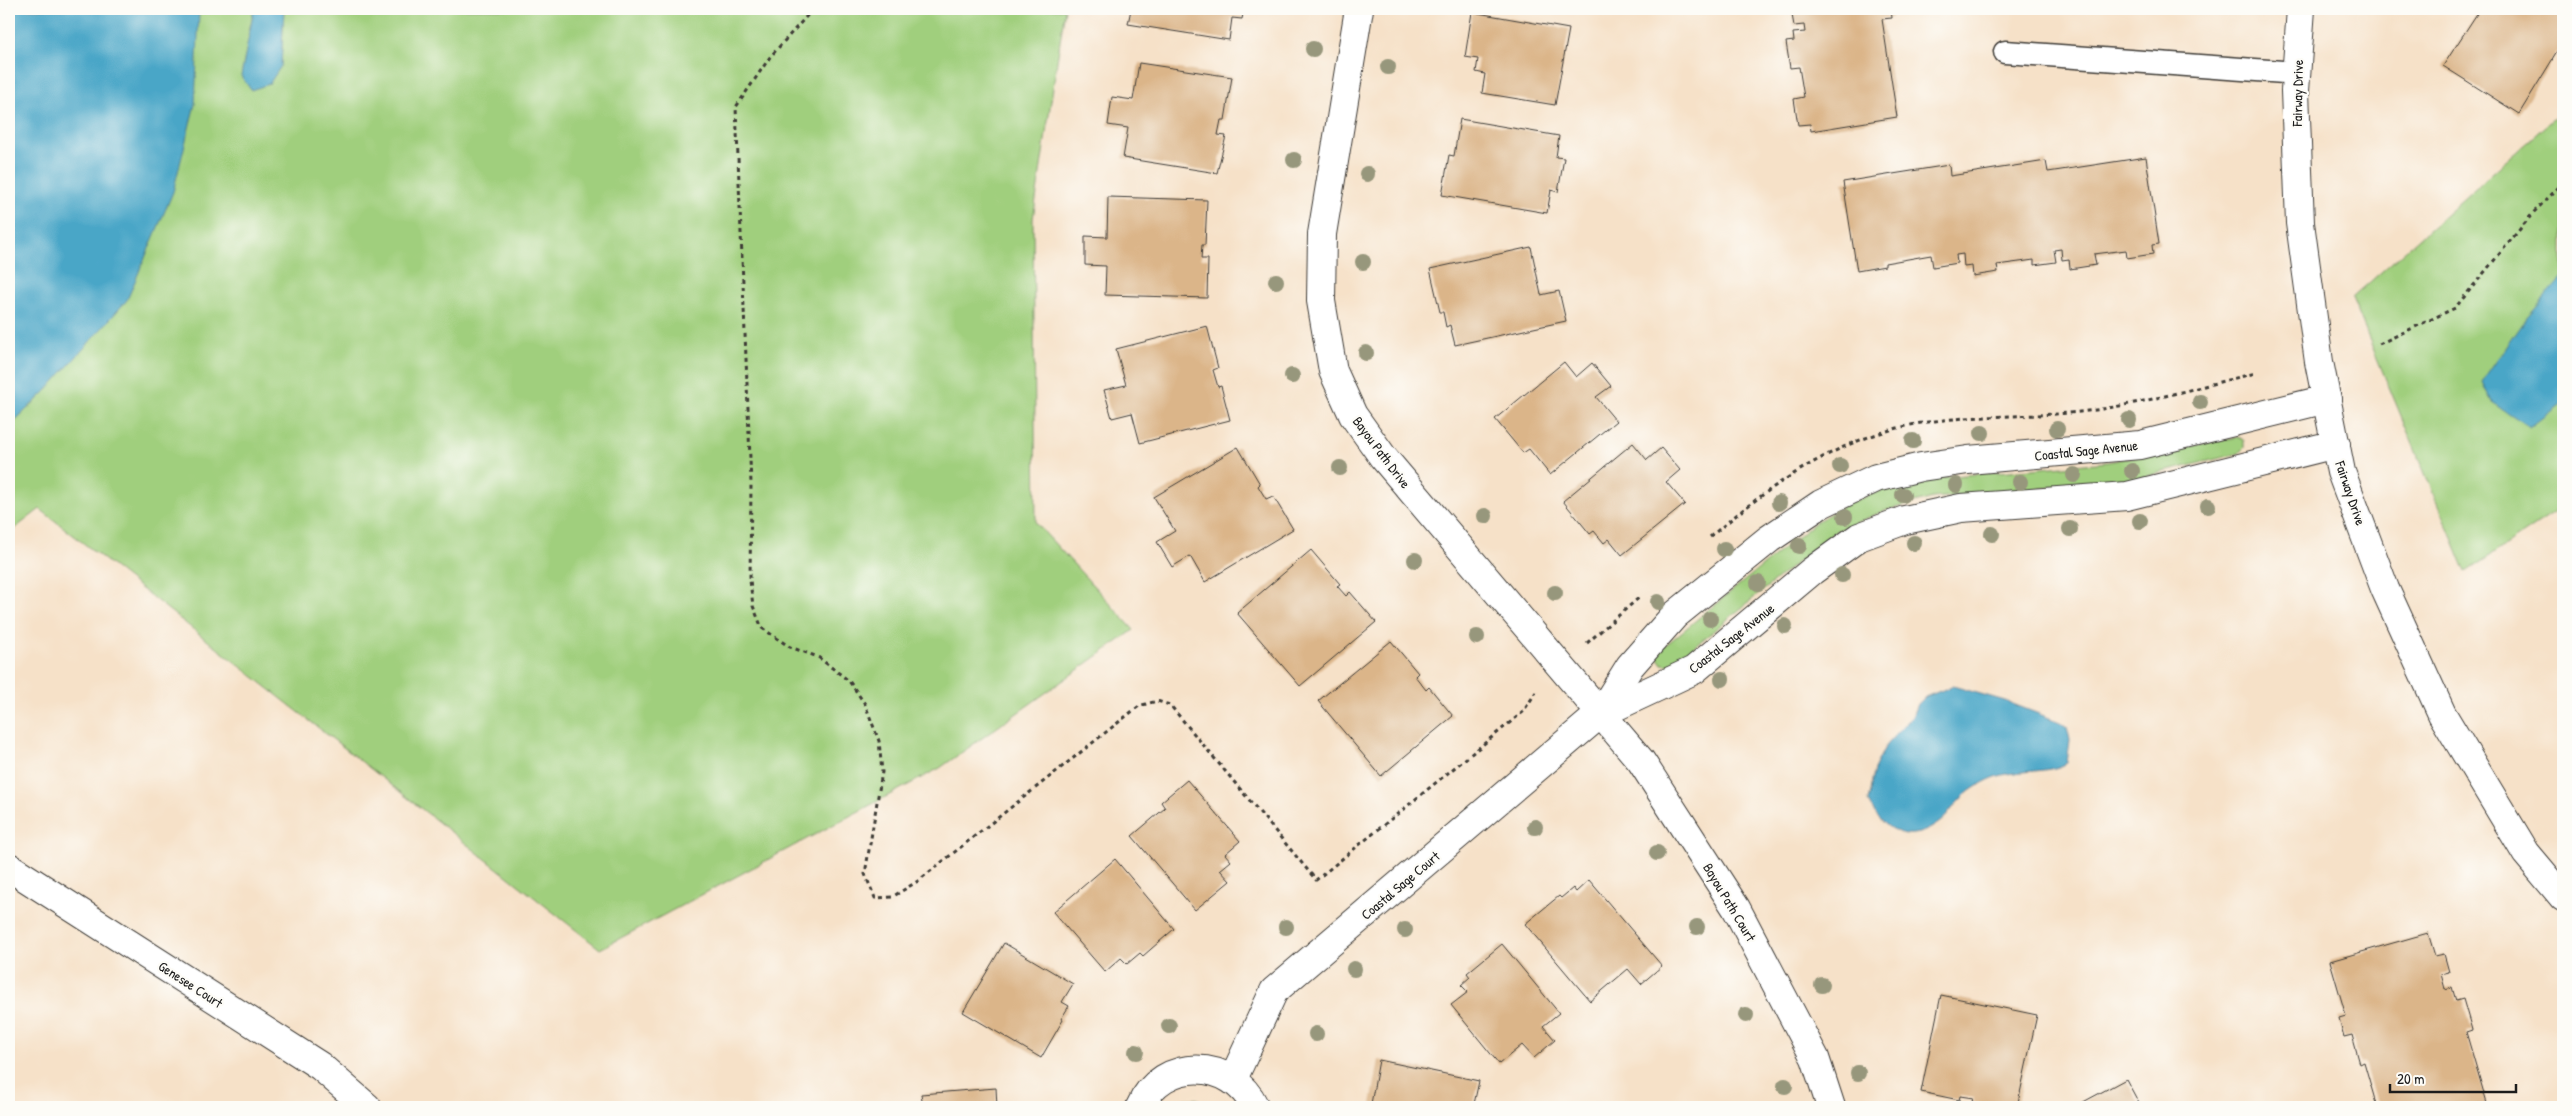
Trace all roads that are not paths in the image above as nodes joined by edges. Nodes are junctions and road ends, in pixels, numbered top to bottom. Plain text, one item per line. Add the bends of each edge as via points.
1 (1359, 9) edge
2 (2300, 9) edge
3 (2005, 52) dead end
4 (2296, 73) junction
5 (2327, 399) junction
6 (2336, 444) junction
7 (1600, 714) junction
8 (9, 867) edge
9 (2563, 897) edge
10 (1233, 1080) junction
11 (367, 1107) edge
12 (1140, 1107) edge
13 (1255, 1107) edge
14 (1831, 1107) edge

1 - 7 street, Bayou Path Drive via 1322,234 1321,301 1333,371 1353,415 1383,457
2 - 4 street, Fairway Drive
3 - 4 lane
4 - 5 street, Fairway Drive via 2300,223
5 - 6 street, Fairway Drive
5 - 7 street, Coastal Sage Avenue via 2140,445 1968,460 1876,478 1821,504 1769,539 1675,615 1630,666
6 - 7 street, Coastal Sage Avenue via 2127,496 1962,508 1905,520 1859,537 1812,571 1694,670
6 - 9 street, Fairway Drive via 2341,472 2385,589 2442,714 2526,853
7 - 10 street, Coastal Sage Court via 1274,991
7 - 14 street, Bayou Path Court via 1641,761 1736,908 1815,1058
8 - 11 street, Genesee Court via 320,1066
10 - 12 street via 1215,1071 1195,1069 1175,1073 1158,1083
10 - 13 street via 1250,1095

